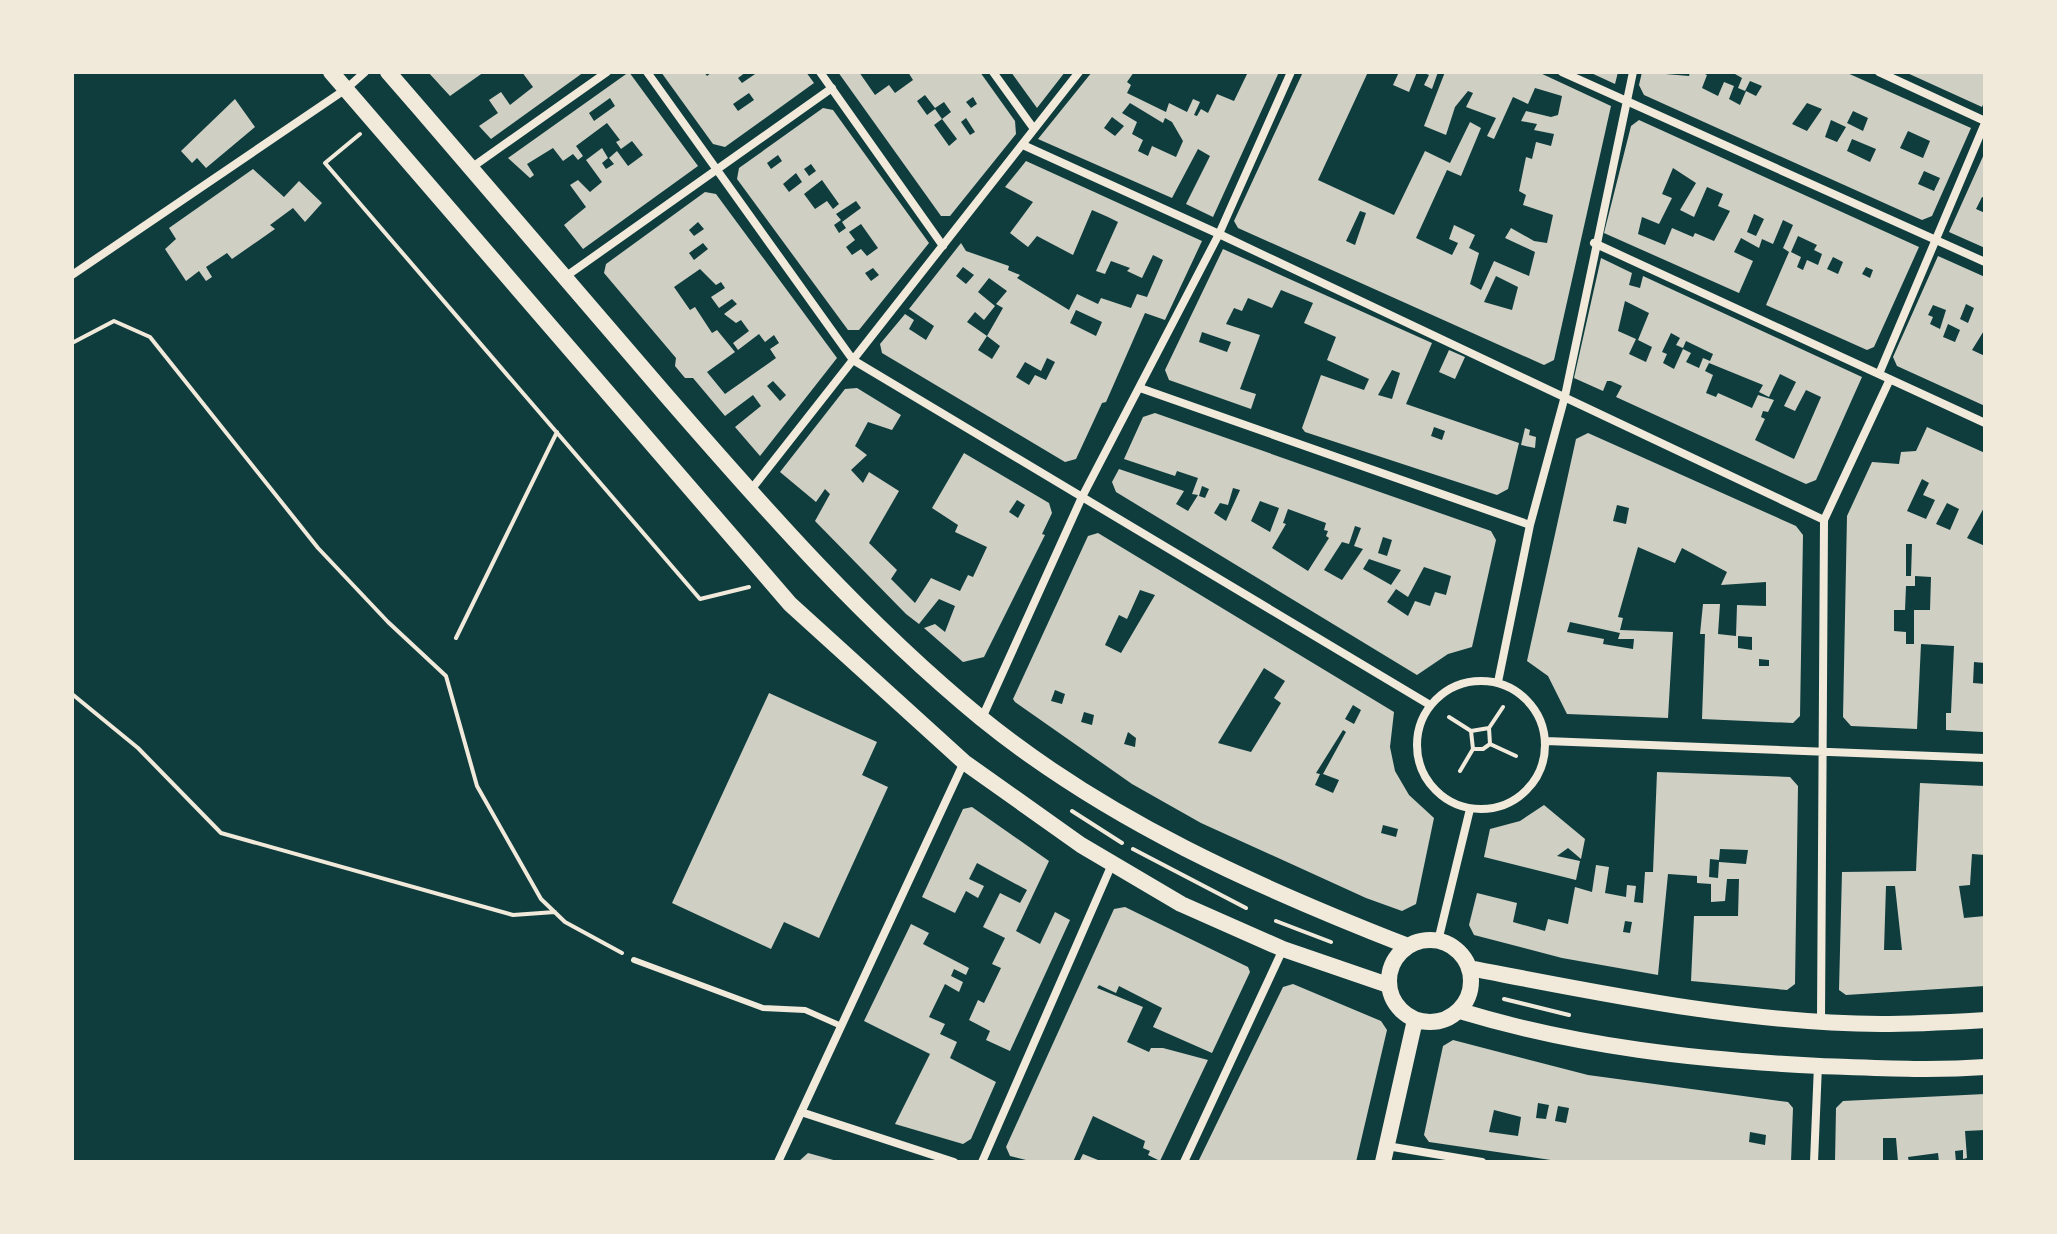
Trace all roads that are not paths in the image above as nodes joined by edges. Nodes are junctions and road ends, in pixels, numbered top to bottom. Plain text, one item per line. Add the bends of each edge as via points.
1 (331, 72) edge
2 (365, 72) edge
3 (388, 72) edge
4 (607, 72) edge
5 (647, 72) edge
6 (820, 72) edge
7 (993, 72) edge
8 (1079, 72) edge
9 (1291, 72) edge
10 (1562, 72) edge
11 (1633, 72) edge
12 (1879, 72) edge
13 (832, 88) junction
14 (346, 89) junction
15 (1628, 102) junction
16 (1985, 122) edge
17 (1034, 129) junction
18 (1023, 145) junction
19 (471, 168) junction
20 (718, 169) junction
21 (1219, 234) junction
22 (1935, 239) junction
23 (1594, 243) junction
24 (943, 246) junction
25 (1985, 262) edge
26 (72, 275) edge
27 (564, 277) junction
28 (853, 360) junction
29 (1879, 374) junction
30 (1890, 379) junction
31 (1140, 388) junction
32 (1565, 396) junction
33 (1985, 423) edge
34 (749, 491) junction
35 (1082, 497) junction
36 (1824, 520) junction
37 (1530, 525) junction
38 (1498, 682) junction
39 (1430, 705) junction
40 (982, 719) junction
41 (1546, 741) junction
42 (1824, 750) junction
43 (1985, 758) edge
44 (964, 762) junction
45 (1470, 809) junction
46 (1113, 864) junction
47 (1438, 941) junction
48 (1408, 946) junction
49 (1283, 949) junction
50 (634, 960) road end
51 (1469, 968) junction
52 (1388, 985) junction
53 (1460, 1011) junction
54 (1415, 1020) junction
55 (1821, 1020) junction
56 (1985, 1020) edge
57 (839, 1025) junction
58 (1818, 1065) junction
59 (1985, 1067) edge
60 (801, 1112) junction
61 (1385, 1154) edge
62 (778, 1162) edge
63 (954, 1162) edge
64 (982, 1162) edge
65 (1184, 1162) edge
66 (1482, 1162) edge
67 (1814, 1162) edge

1 - 14 main road
2 - 14 street
3 - 19 main road
4 - 19 street
5 - 20 street
6 - 13 street
7 - 17 street
8 - 17 street
9 - 21 street
10 - 15 street
11 - 15 street
12 - 16 street
13 - 20 street
13 - 24 street
14 - 26 street
14 - 44 main road via 771,581 876,686
15 - 22 street
15 - 23 street
16 - 22 street
17 - 18 street
18 - 21 street
18 - 24 street
19 - 27 main road
20 - 27 street
20 - 28 street
21 - 31 street
21 - 32 street
22 - 25 street
22 - 29 street
23 - 29 street
23 - 32 street
24 - 28 street
27 - 34 main road
28 - 34 street
28 - 35 street
29 - 30 street
30 - 33 street
30 - 36 street
31 - 35 street
31 - 37 street
32 - 36 street
32 - 37 street
34 - 40 main road via 816,566
35 - 39 street
35 - 40 street
36 - 42 street
37 - 38 street
38 - 39 street via 1461,683
38 - 41 street via 1531,704
39 - 45 street via 1416,746 1421,768 1441,794
40 - 48 main road via 1106,805 1206,861 1299,905
41 - 42 street
41 - 45 street via 1537,778 1525,793 1509,804
42 - 43 street
42 - 55 street
44 - 46 main road
44 - 57 street
45 - 47 street
46 - 49 main road via 1181,904
46 - 64 street
47 - 48 main road
47 - 51 main road via 1463,956
48 - 52 main road via 1390,970
49 - 52 main road
49 - 65 street
50 - 57 lane via 763,1008 805,1010
51 - 53 main road via 1472,984
51 - 55 main road via 1649,1002
52 - 54 main road via 1396,1007
53 - 54 main road via 1446,1020
53 - 58 main road via 1557,1038 1664,1056
54 - 61 main road
55 - 56 main road
57 - 60 street
58 - 59 main road via 1926,1071
58 - 67 street
60 - 62 street
60 - 63 street
61 - 66 street

